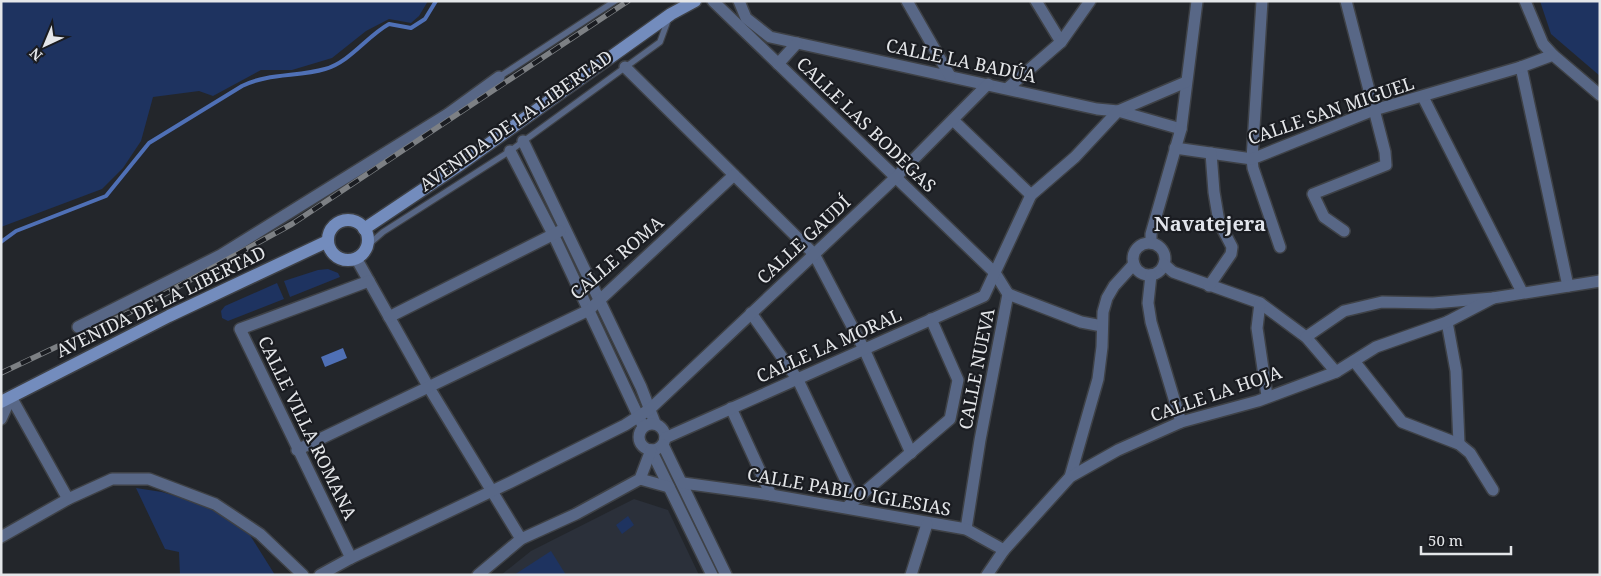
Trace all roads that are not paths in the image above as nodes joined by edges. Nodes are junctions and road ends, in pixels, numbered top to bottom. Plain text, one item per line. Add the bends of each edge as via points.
1 (615, 1) edge
2 (713, 1) edge
3 (739, 1) edge
4 (907, 1) edge
5 (1036, 1) edge
6 (1090, 1) edge
7 (1197, 1) edge
8 (1262, 1) edge
9 (1346, 1) edge
10 (1525, 1) edge
11 (694, 2) edge
12 (671, 14) junction
13 (746, 33) junction
14 (770, 37) junction
15 (1061, 42) junction
16 (797, 43) junction
17 (1553, 55) junction
18 (778, 64) junction
19 (625, 67) junction
20 (1521, 68) junction
21 (950, 76) junction
22 (499, 77) joint
23 (1186, 82) junction
24 (988, 84) junction
25 (1008, 88) junction
26 (1600, 95) edge
27 (1423, 97) junction
28 (1374, 110) junction
29 (1118, 111) junction
30 (954, 120) junction
31 (1181, 129) junction
32 (523, 141) junction
33 (1175, 148) junction
34 (510, 151) junction
35 (1211, 153) junction
36 (1252, 159) junction
37 (734, 175) junction
38 (895, 178) junction
39 (1031, 194) junction
40 (364, 229) junction
41 (566, 229) junction
42 (1344, 231) dead end
43 (553, 234) junction
44 (328, 241) junction
45 (1151, 243) junction
46 (367, 246) junction
47 (1280, 247) dead end
48 (814, 254) junction
49 (356, 258) junction
50 (1134, 264) junction
51 (1164, 264) junction
52 (995, 273) junction
53 (1151, 275) junction
54 (369, 281) junction
55 (1600, 281) edge
56 (1209, 286) junction
57 (1568, 286) junction
58 (1522, 292) junction
59 (1008, 294) junction
60 (1493, 298) junction
61 (600, 300) junction
62 (1260, 303) junction
63 (588, 310) junction
64 (751, 313) junction
65 (389, 316) junction
66 (931, 319) junction
67 (1447, 322) junction
68 (1102, 326) junction
69 (78, 327) dead end
70 (1306, 337) junction
71 (864, 349) junction
72 (1354, 361) junction
73 (1336, 372) junction
74 (798, 380) junction
75 (428, 386) junction
76 (1267, 396) junction
77 (6, 399) edge
78 (731, 408) junction
79 (650, 409) junction
80 (1, 419) edge
81 (641, 421) junction
82 (1181, 422) junction
83 (655, 424) junction
84 (664, 441) junction
85 (1459, 444) junction
86 (297, 450) junction
87 (651, 450) junction
88 (911, 453) junction
89 (1070, 477) junction
90 (640, 479) junction
91 (683, 483) junction
92 (669, 487) junction
93 (1493, 490) dead end
94 (491, 492) junction
95 (771, 495) junction
96 (68, 499) junction
97 (851, 504) junction
98 (926, 524) junction
99 (966, 529) junction
100 (1, 537) edge
101 (521, 539) junction
102 (1004, 550) junction
103 (351, 558) junction
104 (303, 575) edge
105 (320, 575) edge
106 (478, 575) edge
107 (712, 575) edge
108 (726, 575) edge
109 (911, 575) edge
110 (987, 575) edge

1 - 22 lane
2 - 13 street, CALLE LAS BODEGAS
3 - 14 street, CALLE LA BADÚA via 746,18
4 - 21 street
5 - 15 street
6 - 15 street
7 - 23 street
8 - 36 street
9 - 28 street
10 - 17 street via 1536,30
11 - 12 main road, AVENIDA DE LA LIBERTAD
12 - 19 lane, AVENIDA DE LA LIBERTAD via 660,42
12 - 40 main road, AVENIDA DE LA LIBERTAD
13 - 14 street
13 - 18 street, CALLE LAS BODEGAS
14 - 16 street, CALLE LA BADÚA
15 - 25 street
16 - 18 street
16 - 21 street, CALLE LA BADÚA
17 - 20 street, CALLE SAN MIGUEL
17 - 26 street
18 - 38 street, CALLE LAS BODEGAS
19 - 32 lane, AVENIDA DE LA LIBERTAD
19 - 37 street
20 - 27 street, CALLE SAN MIGUEL
20 - 57 street
21 - 24 street, CALLE LA BADÚA
22 - 69 street via 448,114 221,255
23 - 29 street, CALLE LA BADÚA
23 - 31 street
24 - 25 street, CALLE LA BADÚA
24 - 30 street, CALLE GAUDÍ
25 - 29 street, CALLE LA BADÚA
27 - 28 street, CALLE SAN MIGUEL
27 - 58 street
28 - 36 street, CALLE SAN MIGUEL
28 - 42 street via 1386,165 1314,194 1324,217
29 - 31 street, CALLE LA BADÚA
29 - 39 street via 1075,158
30 - 38 street, CALLE GAUDÍ
30 - 39 street
31 - 33 street
32 - 34 lane, AVENIDA DE LA LIBERTAD
32 - 41 street
33 - 35 street, CALLE SAN MIGUEL
33 - 45 street
34 - 43 street
34 - 46 lane, AVENIDA DE LA LIBERTAD
35 - 36 street, CALLE SAN MIGUEL
35 - 56 street via 1219,222 1232,247 1231,254
36 - 47 street
37 - 48 street
37 - 61 street, CALLE ROMA
38 - 48 street, CALLE GAUDÍ
38 - 52 street, CALLE LAS BODEGAS
39 - 52 street
40 - 44 main road via 354,221 341,222 331,230
40 - 46 main road
41 - 43 street
41 - 61 street
43 - 63 street
43 - 65 street
44 - 49 main road via 336,257
44 - 77 main road, AVENIDA DE LA LIBERTAD via 169,316
45 - 50 street via 1140,246
45 - 51 street via 1162,249
46 - 49 main road
48 - 64 street, CALLE GAUDÍ
48 - 71 street
49 - 54 street
50 - 53 street via 1138,270
50 - 68 street via 1107,298
51 - 53 street via 1161,270
51 - 56 street via 1172,272
52 - 59 street, CALLE NUEVA
52 - 66 street, CALLE LA MORAL via 984,296
53 - 82 street via 1148,303 1151,322
54 - 65 street
54 - 86 street, CALLE VILLA ROMANA via 240,329
55 - 57 street
56 - 62 street
57 - 58 street
58 - 60 street
59 - 68 street via 1081,322
59 - 99 street, CALLE NUEVA
60 - 67 street, CALLE LA HOJA
60 - 70 street via 1433,303 1382,302 1344,311
61 - 63 street, CALLE ROMA
61 - 79 street
62 - 70 street
62 - 76 street via 1257,328
63 - 75 street, CALLE ROMA
63 - 81 street
64 - 74 street
64 - 79 street, CALLE GAUDÍ
65 - 75 street
66 - 71 street, CALLE LA MORAL
66 - 88 street via 958,380 950,419
67 - 72 street, CALLE LA HOJA via 1376,347
67 - 85 street via 1456,371
68 - 89 street via 1098,379
70 - 73 street
71 - 74 street, CALLE LA MORAL
71 - 88 street
72 - 73 street, CALLE LA HOJA
72 - 85 street via 1402,422
73 - 76 street, CALLE LA HOJA
74 - 78 street, CALLE LA MORAL
74 - 97 street
75 - 86 street, CALLE ROMA
75 - 94 street
76 - 82 street, CALLE LA HOJA
77 - 80 street
77 - 96 street
78 - 84 street, CALLE LA MORAL
78 - 95 street
79 - 81 street, CALLE GAUDÍ
79 - 83 street
81 - 83 street
81 - 87 street via 640,444
81 - 94 street
82 - 89 street, CALLE LA HOJA via 1118,450
83 - 84 street via 664,431
84 - 87 street
84 - 91 street
85 - 93 street via 1470,453
86 - 103 street, CALLE VILLA ROMANA
87 - 90 street
87 - 92 street
88 - 97 street
89 - 102 street, CALLE LA HOJA
90 - 92 street
90 - 101 street
91 - 95 street, CALLE PABLO IGLESIAS
91 - 108 street
92 - 107 street
94 - 101 street
94 - 103 street
95 - 97 street, CALLE PABLO IGLESIAS
96 - 100 street
96 - 104 street via 112,479 149,479 215,504 260,534
97 - 98 street, CALLE PABLO IGLESIAS
98 - 99 street, CALLE PABLO IGLESIAS
98 - 109 street
99 - 102 street, CALLE PABLO IGLESIAS
101 - 106 street
102 - 110 street, CALLE LA HOJA
103 - 105 street

